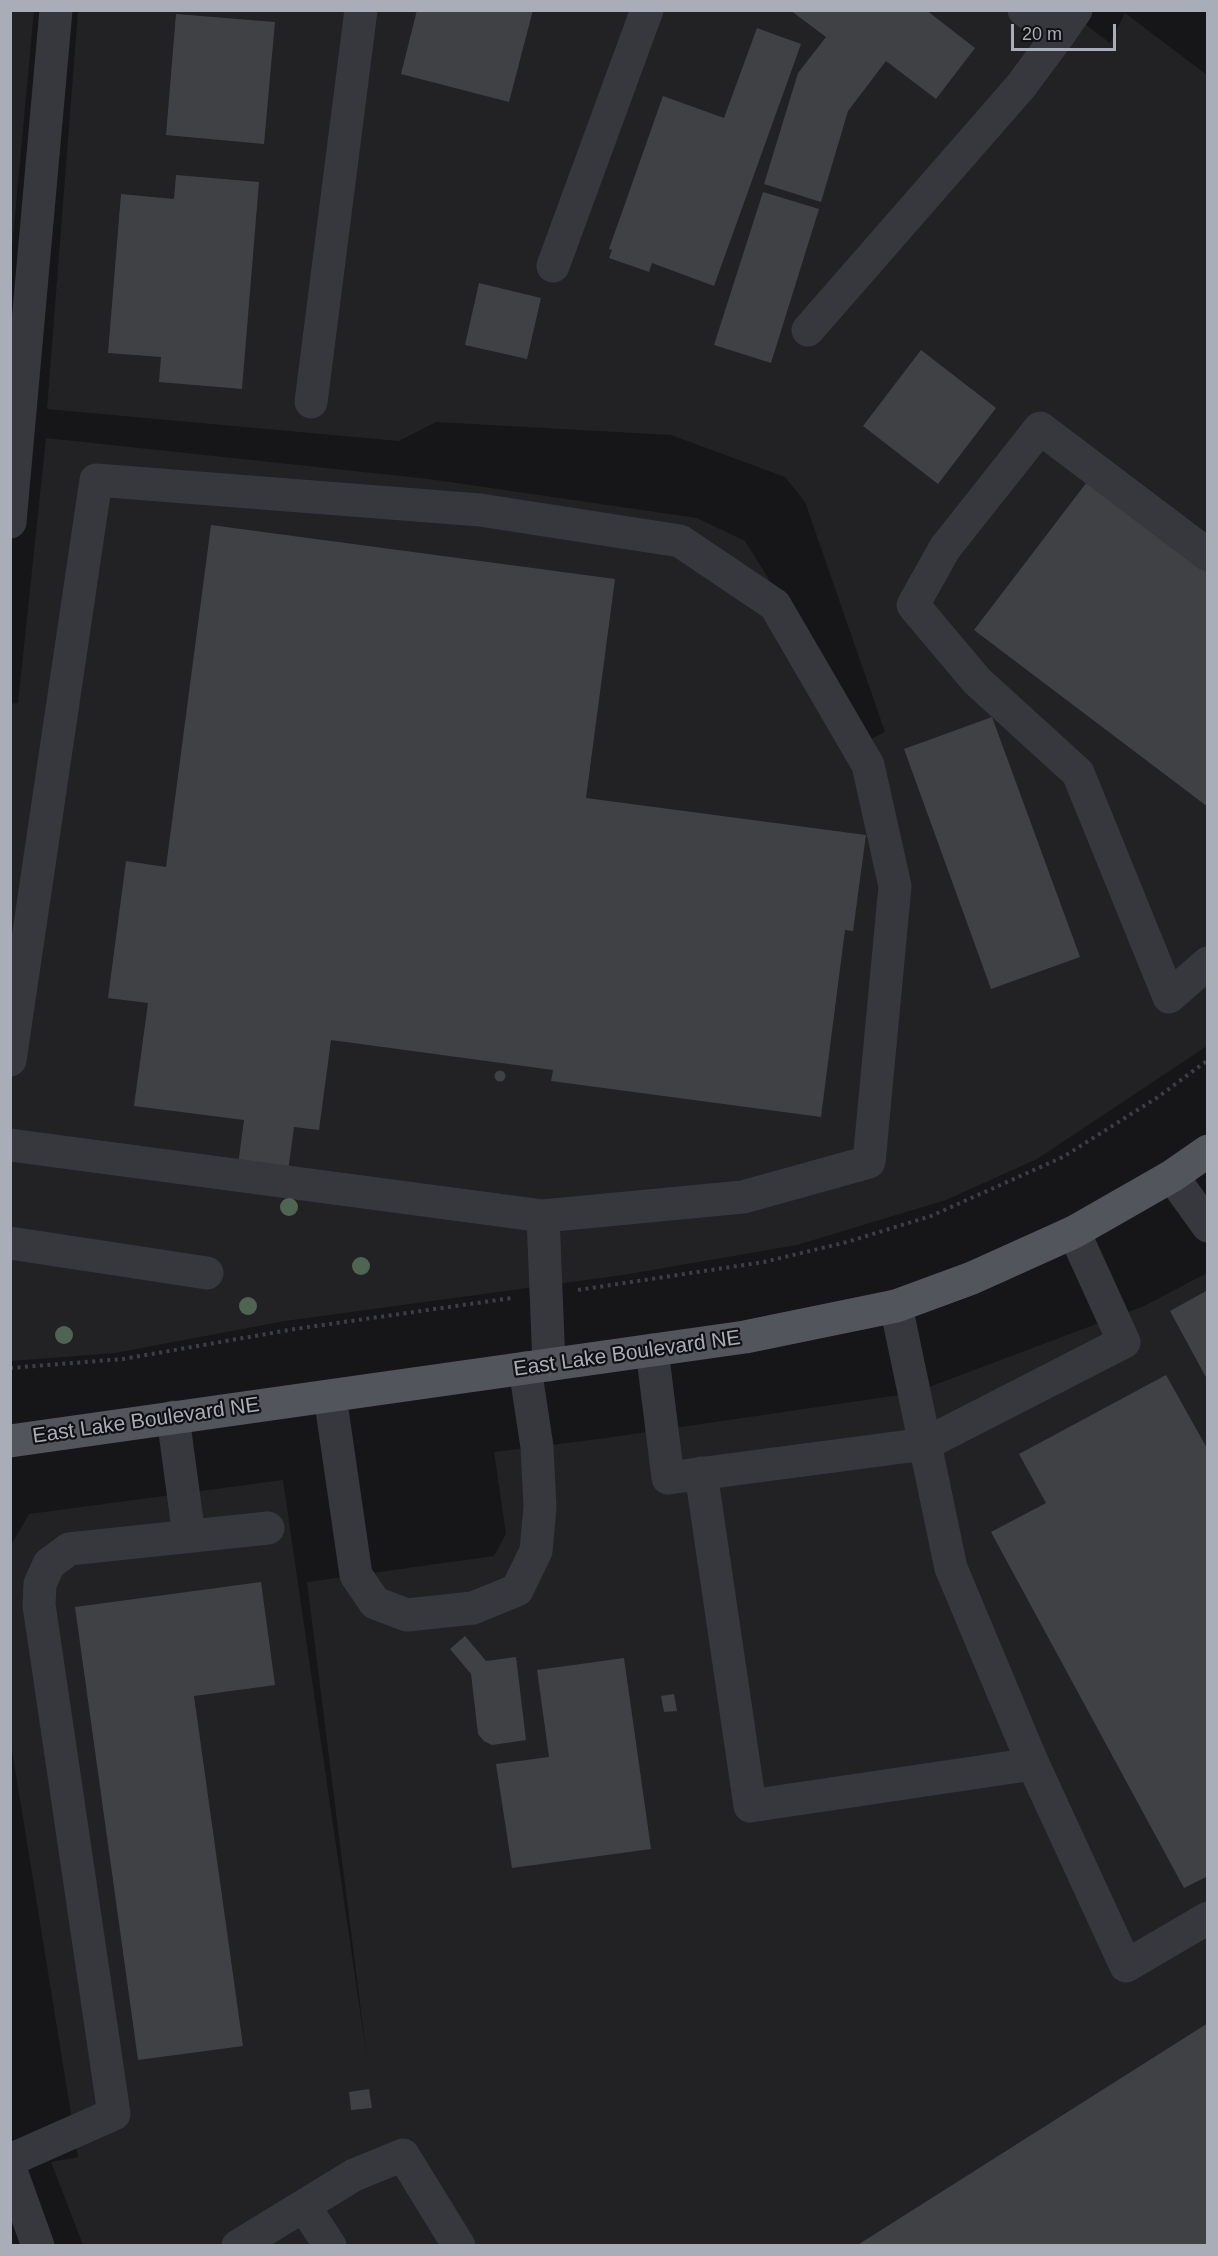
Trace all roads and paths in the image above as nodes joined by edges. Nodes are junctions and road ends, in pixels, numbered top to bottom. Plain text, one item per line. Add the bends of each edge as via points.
1 (56, 10) edge
2 (361, 10) edge
3 (647, 10) edge
4 (1024, 10) edge
5 (1067, 23) edge
6 (554, 266) dead end
7 (807, 330) dead end
8 (311, 402) dead end
9 (13, 472) edge
10 (10, 522) edge
11 (1208, 555) edge
12 (1208, 963) edge
13 (10, 1060) edge
14 (1208, 1060) edge
15 (10, 1145) edge
16 (1208, 1151) edge
17 (1172, 1176) junction
18 (543, 1215) junction
19 (1208, 1226) edge
20 (1074, 1232) junction
21 (10, 1244) edge
22 (207, 1273) dead end
23 (545, 1294) junction
24 (896, 1306) junction
25 (652, 1350) junction
26 (537, 1367) junction
27 (10, 1368) edge
28 (330, 1396) junction
29 (173, 1417) junction
30 (10, 1441) edge
31 (925, 1444) junction
32 (701, 1473) junction
33 (268, 1528) dead end
34 (189, 1536) junction
35 (1032, 1764) junction
36 (1208, 1917) edge
37 (10, 2160) edge
38 (13, 2186) edge
39 (304, 2206) junction
40 (38, 2246) edge
41 (238, 2246) edge
42 (330, 2246) edge
43 (459, 2246) edge

1 - 9 street
2 - 8 street
3 - 6 street
4 - 5 street
5 - 7 street via 1022,86
9 - 10 street
11 - 12 street via 1040,428 945,548 913,605 976,681 1078,773 1169,997
13 - 18 street via 96,480 480,510 680,541 775,605 867,765 895,886 869,1161 743,1197
14 - 23 path via 1063,1157 931,1216 764,1262
15 - 18 street
16 - 17 main road, East Lake Boulevard NE
17 - 19 street
17 - 20 main road, East Lake Boulevard NE
18 - 23 street
20 - 24 main road, East Lake Boulevard NE via 972,1278
20 - 31 street via 1124,1342
21 - 22 street
23 - 26 street
23 - 27 path via 295,1329 123,1359
24 - 25 main road, East Lake Boulevard NE via 745,1337
24 - 31 street
25 - 26 main road, East Lake Boulevard NE
25 - 32 street via 668,1478
26 - 28 main road, East Lake Boulevard NE
26 - 28 street via 540,1506 536,1551 517,1590 473,1608 408,1615 375,1603 356,1575
28 - 29 main road, East Lake Boulevard NE
29 - 30 main road, East Lake Boulevard NE
29 - 34 street
31 - 32 street
31 - 35 street via 951,1568
32 - 35 street via 750,1806
33 - 34 street
34 - 37 street via 69,1549 49,1564 40,1584 39,1605 114,2114
35 - 36 street via 1126,1966
38 - 40 street
39 - 41 street
39 - 42 street
39 - 43 street via 354,2175 403,2155

